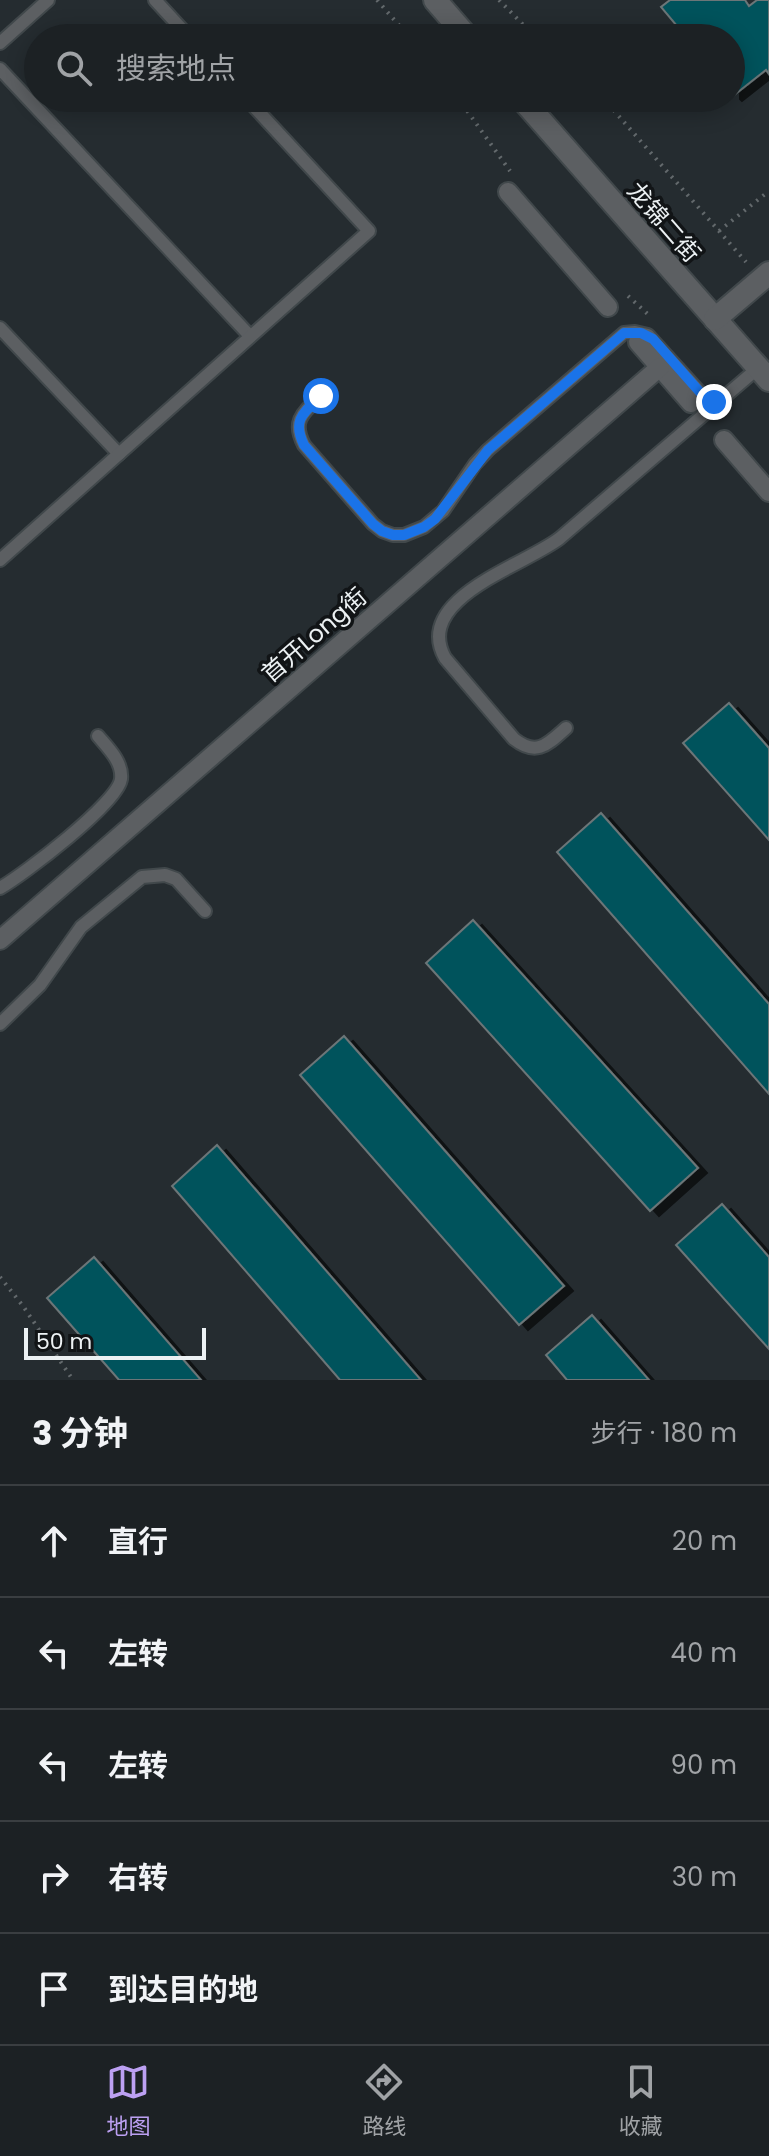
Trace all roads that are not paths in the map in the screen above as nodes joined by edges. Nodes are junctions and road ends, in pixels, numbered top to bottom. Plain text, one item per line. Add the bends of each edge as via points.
1 (48, 0) edge
2 (155, 0) edge
3 (435, 0) edge
4 (177, 24) edge
5 (456, 24) edge
6 (0, 43) edge
7 (0, 69) edge
8 (24, 95) edge
9 (40, 112) edge
10 (259, 112) edge
11 (533, 112) edge
12 (508, 192) dead end
13 (765, 276) edge
14 (602, 296) dead end
15 (715, 319) junction
16 (0, 328) edge
17 (250, 336) junction
18 (638, 342) dead end
19 (660, 367) junction
20 (764, 374) edge
21 (321, 396) dead end
22 (722, 399) junction
23 (691, 403) dead end
24 (724, 440) dead end
25 (119, 454) junction
26 (769, 492) edge
27 (0, 560) edge
28 (566, 728) dead end
29 (98, 736) dead end
30 (0, 888) edge
31 (205, 911) dead end
32 (0, 940) edge
33 (0, 1024) edge

1 - 6 lane
2 - 4 lane
3 - 5 street
7 - 8 lane
9 - 17 lane
10 - 17 lane via 369,231
11 - 15 street, 龙锦二街
12 - 14 street
13 - 15 street
15 - 20 street, 龙锦二街
16 - 25 lane
17 - 25 lane
18 - 19 street
19 - 23 street
19 - 32 street, 首开Long街
20 - 22 lane
21 - 22 lane via 300,418 299,436 373,524 393,535 414,532 435,519 488,450 624,333 648,335 706,399
22 - 28 lane via 553,544 487,578 441,623 439,647 445,658 514,739 532,749 542,747
24 - 26 street via 746,459
25 - 27 lane
29 - 30 lane via 121,769 117,791
31 - 33 lane via 176,879 142,877 81,927 40,985

